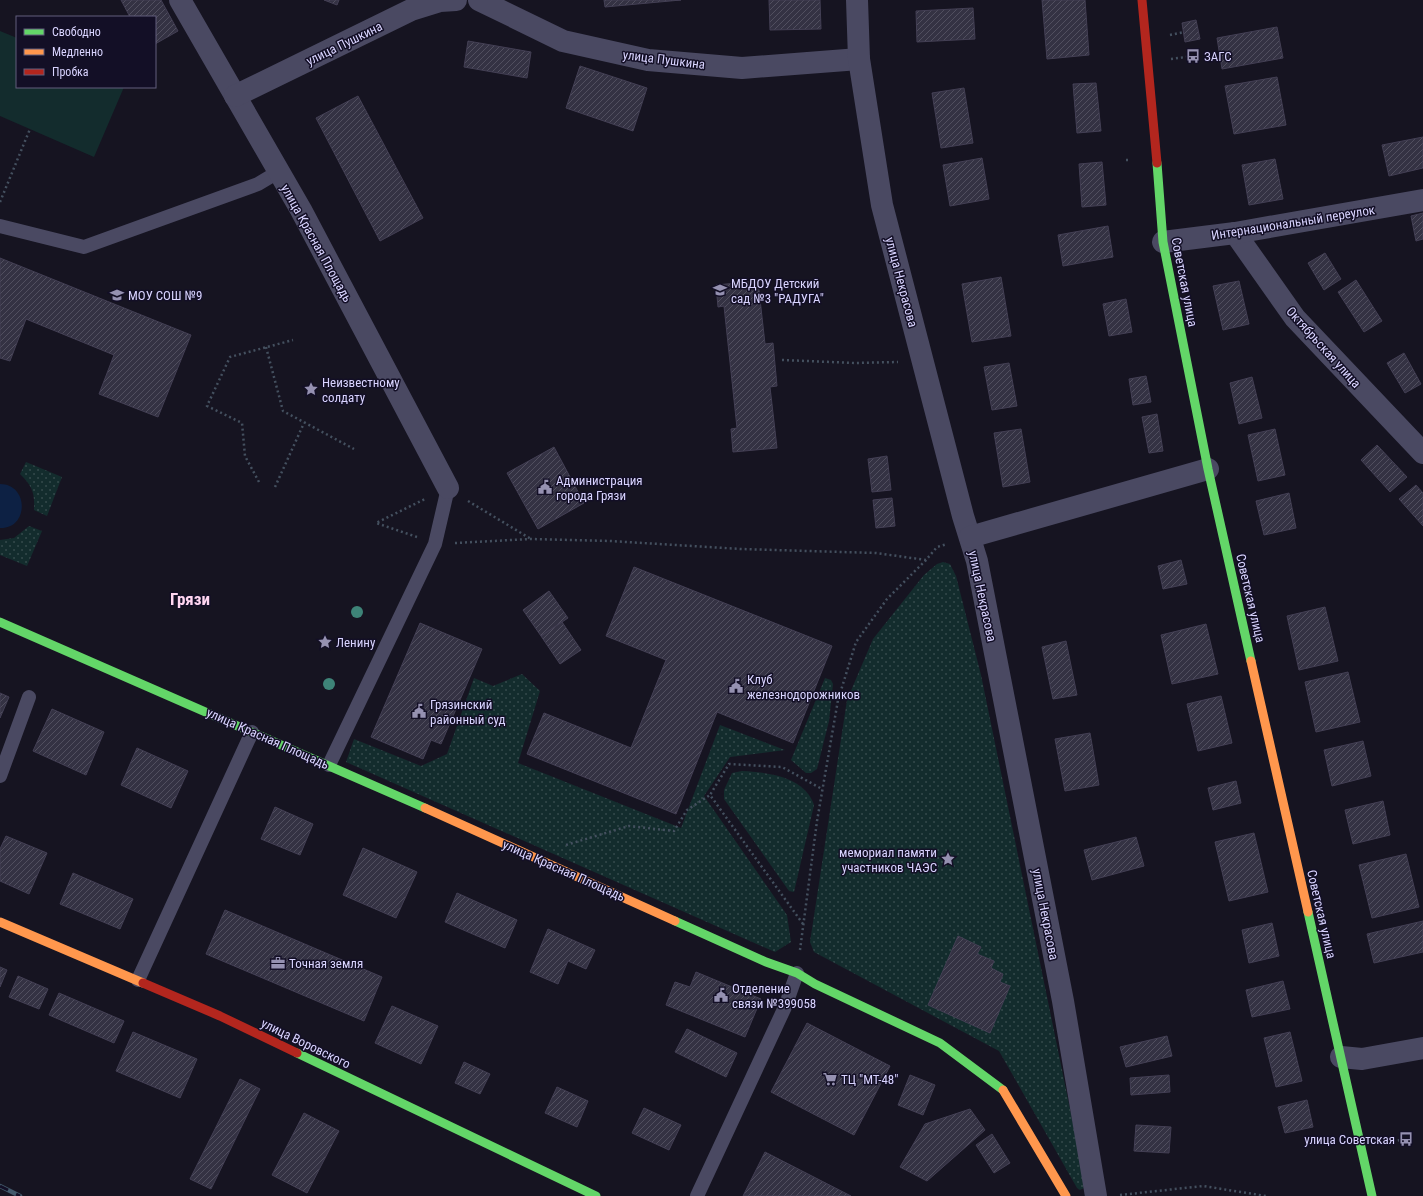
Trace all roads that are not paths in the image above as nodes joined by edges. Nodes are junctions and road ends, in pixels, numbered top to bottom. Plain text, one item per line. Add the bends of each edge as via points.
1 (180, 0) edge
2 (456, 0) edge
3 (479, 0) edge
4 (857, 0) edge
5 (1142, 0) edge
6 (859, 59) junction
7 (235, 96) junction
8 (278, 172) junction
9 (1423, 200) edge
10 (0, 226) edge
11 (1235, 233) junction
12 (1163, 242) junction
13 (1423, 453) edge
14 (1208, 469) junction
15 (448, 488) joint
16 (967, 529) junction
17 (0, 622) edge
18 (29, 697) dead end
19 (252, 732) junction
20 (329, 764) junction
21 (0, 776) edge
22 (0, 922) edge
23 (797, 973) junction
24 (138, 980) junction
25 (1423, 1048) edge
26 (1341, 1057) junction
27 (596, 1196) edge
28 (697, 1196) edge
29 (1066, 1196) edge
30 (1105, 1196) edge
31 (1372, 1196) edge

1 - 7 street, улица Красная Площадь
2 - 7 street, улица Пушкина via 440,1 411,10
3 - 6 street, улица Пушкина via 563,42 648,60 742,68
4 - 6 street, улица Некрасова
5 - 12 main road, Советская улица
6 - 16 street, улица Некрасова via 882,205
7 - 8 street, улица Красная Площадь
8 - 10 lane via 258,184 84,247
8 - 15 street, улица Красная Площадь via 301,210
9 - 11 street, Интернациональный переулок
11 - 12 street, Интернациональный переулок
11 - 13 street, Октябрьская улица via 1295,318
12 - 14 main road, Советская улица
14 - 16 street
14 - 26 main road, Советская улица
15 - 20 lane via 435,544
16 - 30 street, улица Некрасова via 978,569 1063,1001
17 - 19 main road, улица Красная Площадь via 229,717
18 - 21 lane
19 - 20 main road, улица Красная Площадь
19 - 24 lane
20 - 23 main road, улица Красная Площадь via 766,962
22 - 24 main road, улица Воровского
23 - 28 lane via 785,1007
23 - 29 main road, улица Красная Площадь via 940,1043 1002,1089
24 - 27 main road, улица Воровского via 220,1016
25 - 26 street via 1362,1059
26 - 31 main road, Советская улица

